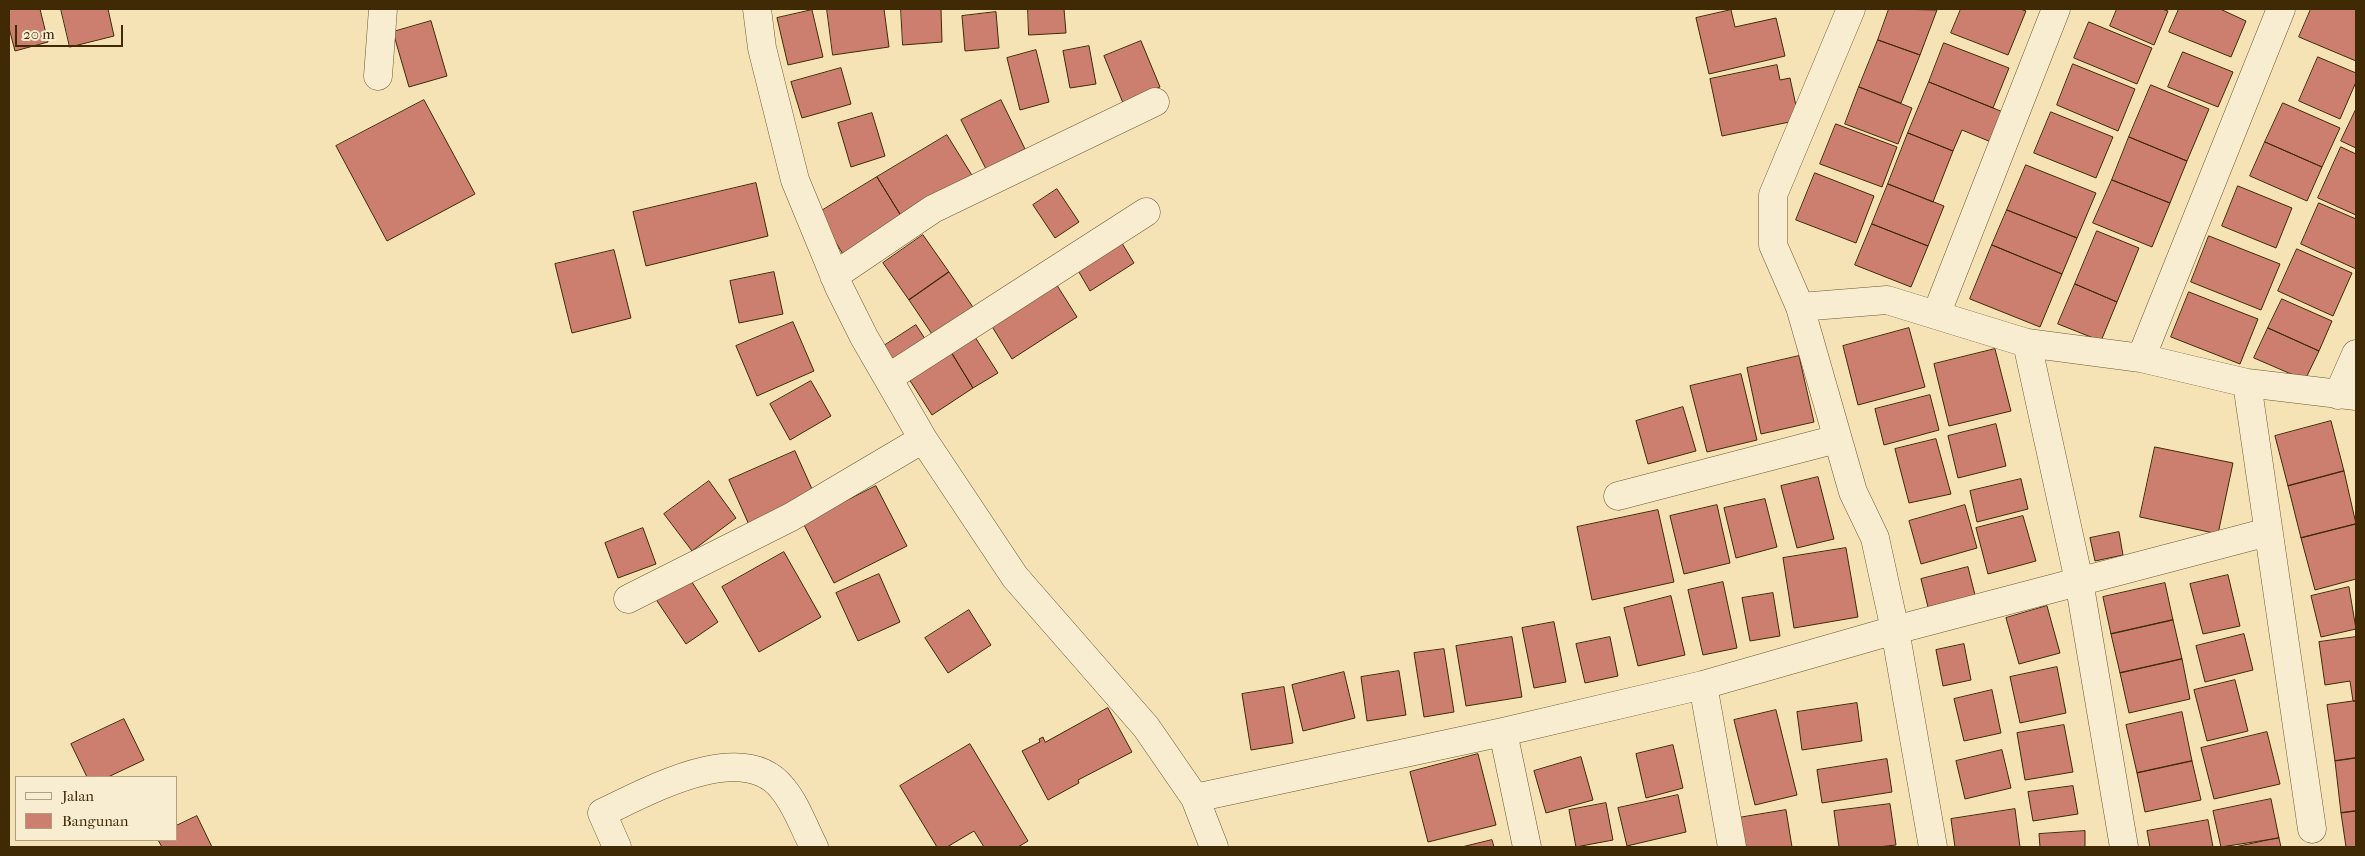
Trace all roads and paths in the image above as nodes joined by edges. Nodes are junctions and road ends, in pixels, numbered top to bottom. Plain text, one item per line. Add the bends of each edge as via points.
1 (383, 9) edge
2 (757, 9) edge
3 (1851, 9) edge
4 (2056, 9) edge
5 (2281, 9) edge
6 (378, 76) dead end
7 (1155, 102) dead end
8 (1146, 212) dead end
9 (834, 276) junction
10 (1800, 307) junction
11 (1936, 315) junction
12 (2027, 343) junction
13 (2356, 354) edge
14 (2141, 358) junction
15 (888, 378) junction
16 (2247, 383) junction
17 (2347, 396) edge
18 (923, 439) junction
19 (1837, 439) junction
20 (1618, 496) dead end
21 (2268, 532) junction
22 (2079, 580) junction
23 (628, 599) dead end
24 (1895, 630) junction
25 (1703, 685) junction
26 (1502, 732) junction
27 (1195, 798) junction
28 (2312, 829) dead end
29 (617, 847) edge
30 (814, 847) edge
31 (1214, 847) edge
32 (1526, 847) edge
33 (1732, 847) edge
34 (1933, 847) edge
35 (2124, 847) edge

1 - 6 street
2 - 9 street via 762,48 795,180
3 - 10 street via 1773,195 1773,245
4 - 11 street
5 - 14 street
7 - 9 street via 933,210
8 - 15 street
9 - 15 street
10 - 11 street via 1887,300
10 - 19 street
11 - 12 street
12 - 14 street
12 - 22 street
13 - 17 street
14 - 16 street
15 - 18 street
16 - 17 street
16 - 21 street
18 - 23 street via 791,517
18 - 27 street via 1015,577 1146,727
19 - 20 street
19 - 24 street via 1853,492 1875,538
21 - 22 street
21 - 28 street
22 - 24 street
22 - 35 street
24 - 25 street
24 - 34 street
25 - 26 street
25 - 33 street
26 - 27 street
26 - 32 street
27 - 31 street
29 - 30 street via 602,813 668,782 723,767 748,768 783,788

